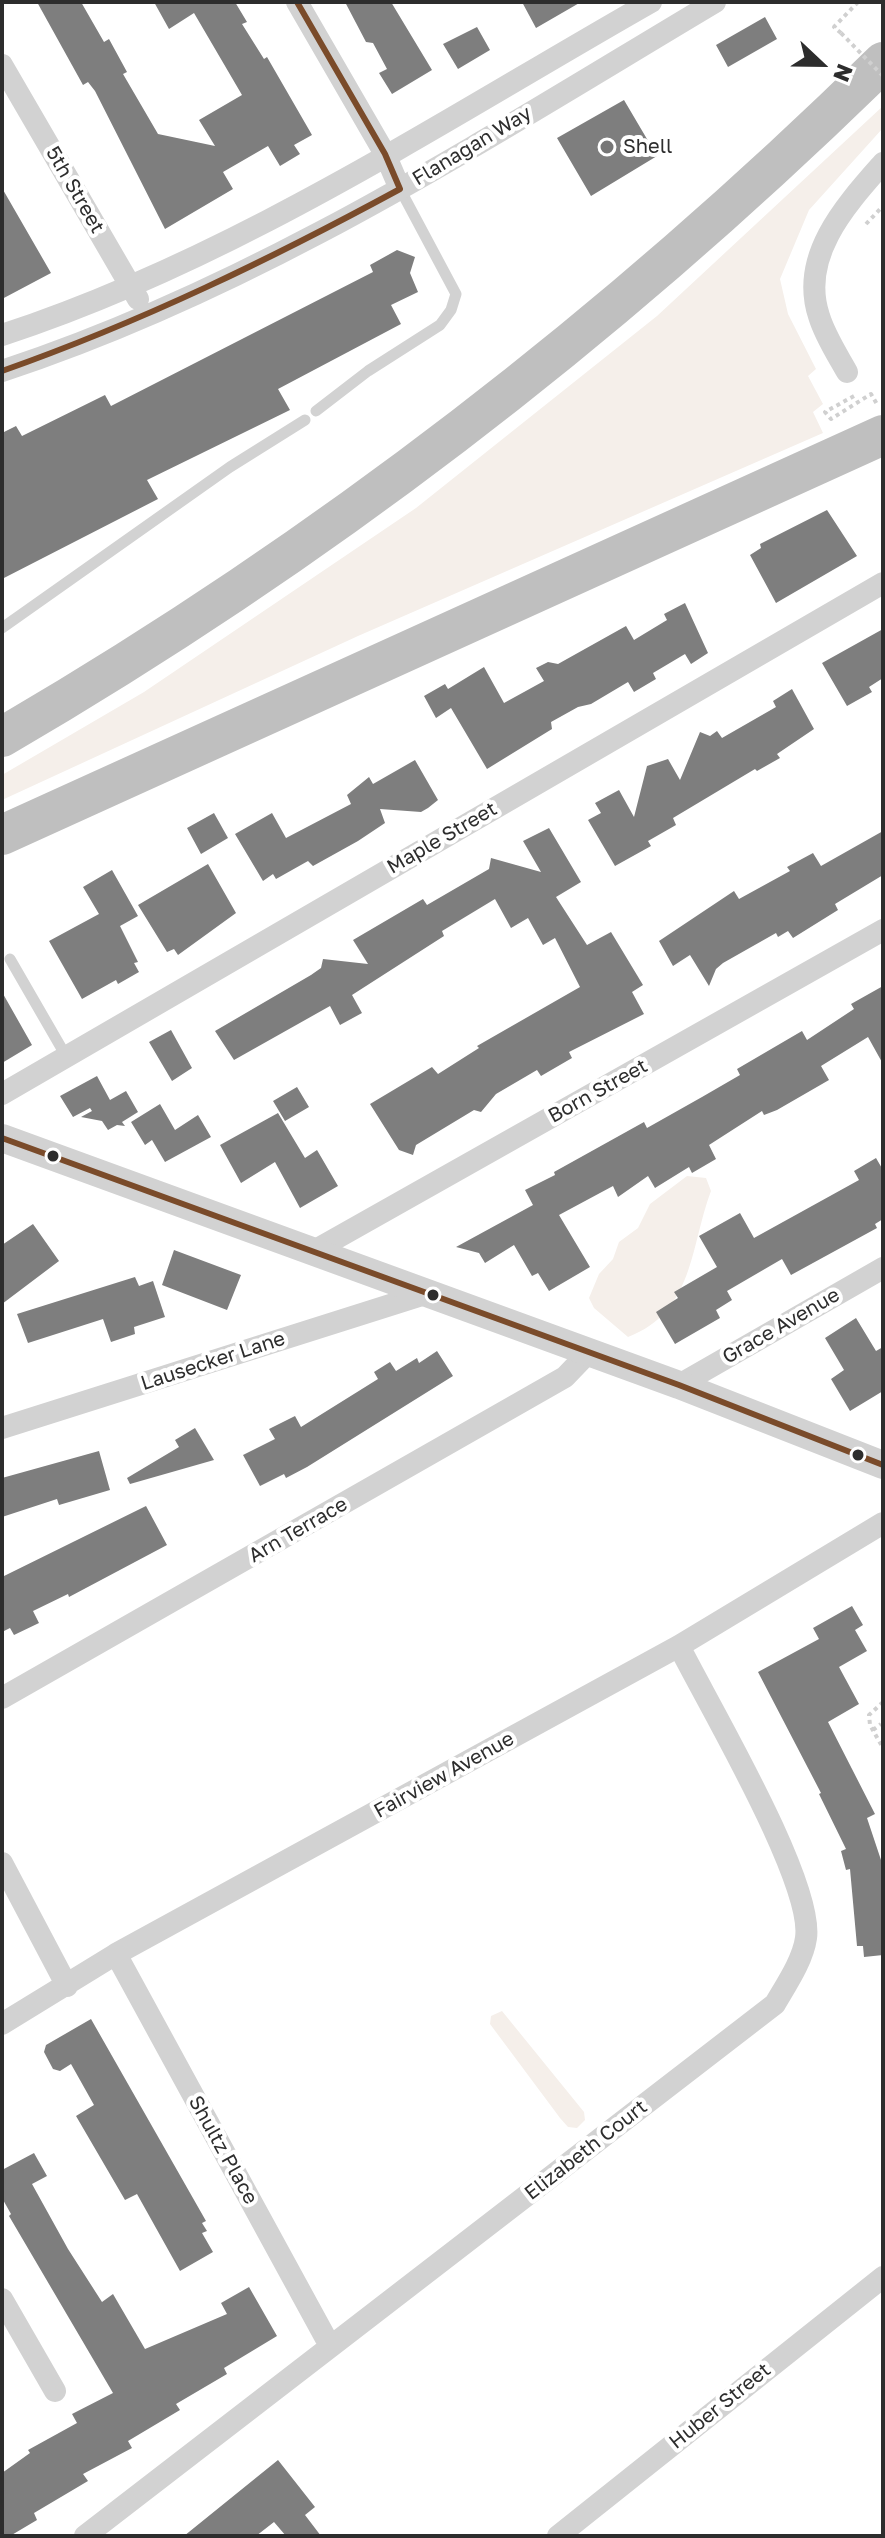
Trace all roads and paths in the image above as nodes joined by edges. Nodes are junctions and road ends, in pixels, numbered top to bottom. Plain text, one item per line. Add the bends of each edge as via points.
1 (297, 2) edge
2 (715, 2) edge
3 (858, 2) edge
4 (636, 6) edge
5 (648, 42) junction
6 (883, 62) edge
7 (2, 65) edge
8 (883, 76) edge
9 (506, 84) junction
10 (523, 116) junction
11 (385, 154) junction
12 (883, 163) edge
13 (400, 189) junction
14 (883, 206) edge
15 (250, 230) junction
16 (861, 230) dead end
17 (267, 260) junction
18 (132, 287) junction
19 (147, 316) junction
20 (2, 335) edge
21 (4, 364) edge
22 (847, 372) dead end
23 (870, 386) dead end
24 (316, 411) dead end
25 (878, 416) edge
26 (305, 420) dead end
27 (883, 583) edge
28 (2, 628) edge
29 (2, 737) edge
30 (2, 835) edge
31 (883, 930) edge
32 (10, 959) dead end
33 (66, 1056) junction
34 (2, 1094) edge
35 (2, 1138) edge
36 (312, 1252) junction
37 (883, 1268) edge
38 (425, 1294) junction
39 (588, 1353) junction
40 (679, 1385) junction
41 (2, 1428) edge
42 (883, 1465) edge
43 (883, 1523) edge
44 (679, 1646) junction
45 (2, 1698) edge
46 (883, 1702) edge
47 (881, 1724) edge
48 (873, 1730) junction
49 (883, 1748) edge
50 (2, 1863) edge
51 (116, 1954) junction
52 (67, 1986) junction
53 (2, 2024) edge
54 (883, 2277) edge
55 (2, 2299) edge
56 (330, 2346) junction
57 (55, 2391) dead end
58 (85, 2536) edge
59 (558, 2536) edge

1 - 11 street
2 - 5 street, Flanagan Way
3 - 8 path, bridge via 834,27
4 - 5 street
4 - 9 street, Flanagan Way
5 - 10 street, Flanagan Way
6 - 29 highway via 693,240 428,455 165,638
7 - 18 street, 5th Street
9 - 10 street
9 - 11 street, Flanagan Way
10 - 13 street, Flanagan Way
11 - 13 street
11 - 15 street, Flanagan Way
12 - 22 street via 833,228 815,271 819,319
13 - 17 street, Flanagan Way
13 - 24 lane via 456,294 451,310 440,325
14 - 16 path
15 - 17 street
15 - 18 street, Flanagan Way
17 - 19 street, Flanagan Way
18 - 19 street, 5th Street
18 - 20 street, Flanagan Way
19 - 21 street, Flanagan Way
23 - 25 path via 825,412 831,419 871,394
25 - 30 highway
26 - 28 lane
27 - 33 street, Maple Street
31 - 36 street, Born Street
32 - 33 lane
33 - 34 street, Maple Street
35 - 36 street
36 - 38 street
37 - 40 street, Grace Avenue
38 - 39 street
38 - 41 street, Lausecker Lane
39 - 40 street
39 - 45 street, Arn Terrace via 565,1377
40 - 42 street
43 - 44 street, Fairview Avenue
44 - 51 street, Fairview Avenue
44 - 56 street, Elizabeth Court via 787,1857 801,1898 806,1937 789,1979 775,2004
46 - 48 path via 869,1715
47 - 48 path
48 - 49 path
50 - 52 street
51 - 52 street, Fairview Avenue
51 - 56 street, Shultz Place
52 - 53 street, Fairview Avenue
54 - 59 street, Huber Street
55 - 57 street
56 - 58 street, Elizabeth Court

